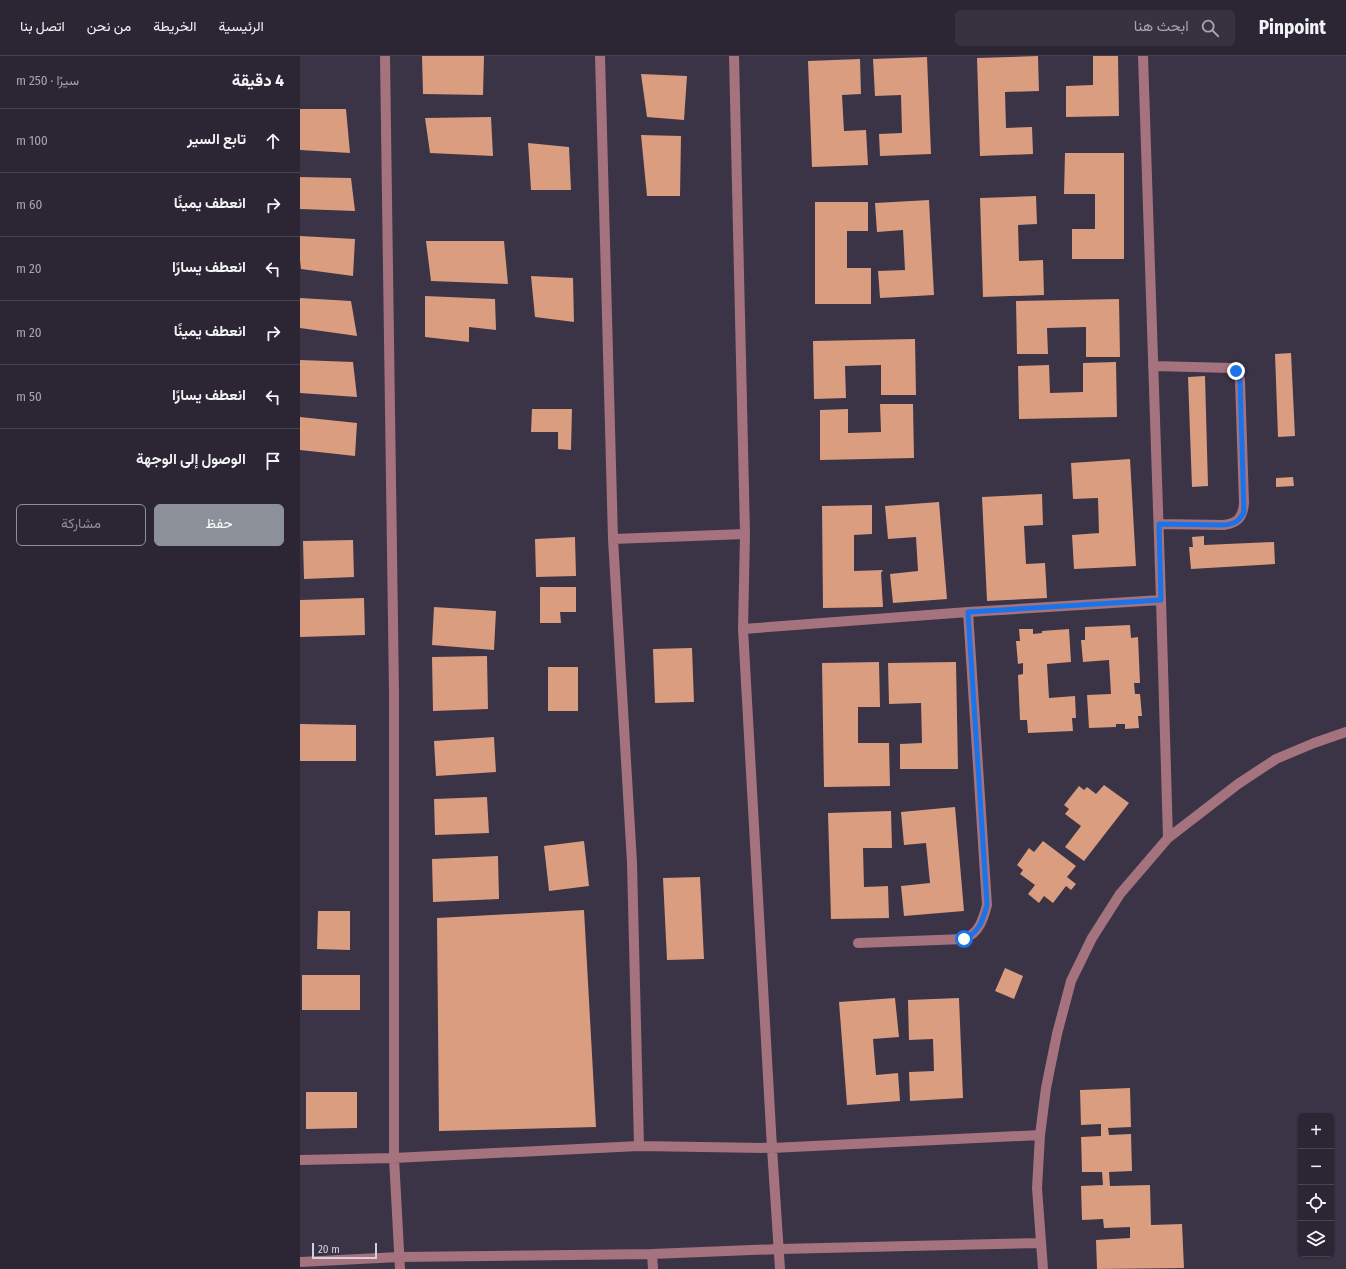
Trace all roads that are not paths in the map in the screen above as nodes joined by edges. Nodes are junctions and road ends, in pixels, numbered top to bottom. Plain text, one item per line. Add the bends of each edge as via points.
1 (386, 56) edge
2 (600, 56) edge
3 (734, 56) edge
4 (1143, 56) edge
5 (1153, 366) junction
6 (1159, 524) junction
7 (745, 534) junction
8 (613, 538) junction
9 (1161, 600) junction
10 (968, 612) junction
11 (744, 630) junction
12 (1346, 732) edge
13 (1168, 838) junction
14 (858, 943) dead end
15 (1040, 1136) junction
16 (639, 1146) junction
17 (772, 1148) junction
18 (394, 1158) junction
19 (300, 1160) edge
20 (1040, 1243) junction
21 (779, 1249) junction
22 (652, 1254) junction
23 (399, 1256) junction
24 (300, 1262) edge
25 (400, 1269) edge
26 (653, 1269) edge
27 (780, 1269) edge
28 (1043, 1269) edge

1 - 18 street via 394,693
2 - 8 street
3 - 7 street
4 - 5 street
5 - 6 street
5 - 6 street via 1232,368 1240,375 1244,512 1233,524
6 - 9 street
7 - 8 street
7 - 11 street
8 - 16 street via 632,862
9 - 10 street
9 - 13 street
10 - 11 street
10 - 14 street via 987,905 984,918 974,933 964,939
11 - 17 street
12 - 13 street via 1276,759 1238,784
13 - 15 street via 1120,894 1092,938 1071,981 1046,1088
15 - 17 street
15 - 20 street via 1037,1188
16 - 17 street
16 - 18 street
17 - 21 street
18 - 19 street
18 - 23 street
20 - 21 street
20 - 28 street
21 - 22 street
21 - 27 street
22 - 23 street
22 - 26 street
23 - 24 street
23 - 25 street

